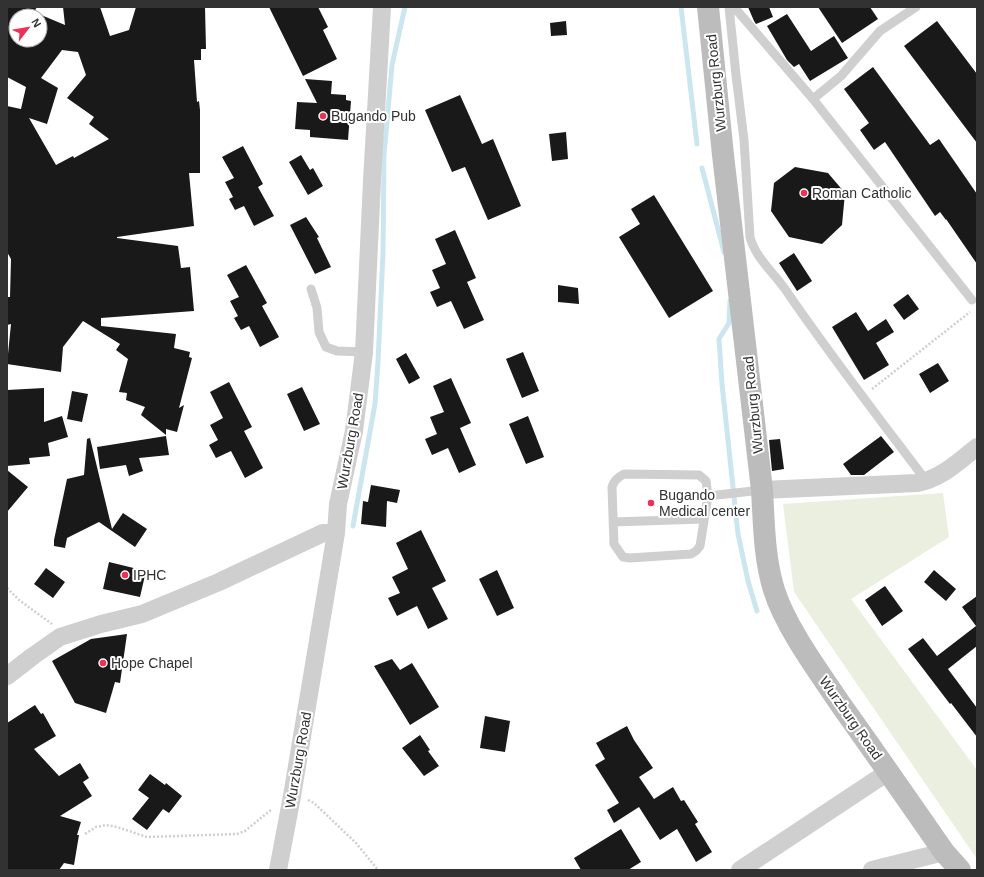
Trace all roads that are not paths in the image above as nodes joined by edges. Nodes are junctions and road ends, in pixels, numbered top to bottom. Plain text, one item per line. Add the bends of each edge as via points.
1 (382, 7) edge
2 (708, 7) edge
3 (729, 7) edge
4 (734, 7) edge
5 (916, 7) edge
6 (813, 100) junction
7 (311, 289) dead end
8 (972, 300) dead end
9 (364, 352) junction
10 (977, 446) edge
11 (927, 482) junction
12 (762, 490) junction
13 (708, 496) junction
14 (704, 519) junction
15 (613, 522) junction
16 (336, 533) junction
17 (7, 676) edge
18 (888, 772) junction
19 (944, 852) junction
20 (278, 870) edge
21 (740, 870) edge
22 (872, 870) edge
23 (960, 870) edge

1 - 9 street, Wurzburg Road
2 - 12 main road, Wurzburg Road
3 - 11 lane via 753,248
4 - 6 lane
5 - 6 lane via 880,31 842,76
6 - 8 lane
7 - 9 lane via 317,308 319,332 326,347 337,351
9 - 16 street, Wurzburg Road via 354,431 338,504
10 - 11 street
11 - 12 street
12 - 13 lane
12 - 18 main road, Wurzburg Road via 769,570 782,610 821,675
13 - 14 lane
13 - 15 lane via 706,481 699,475 624,474 613,482
14 - 15 lane
14 - 15 lane via 700,546 691,554 630,558 623,557 614,544
16 - 17 street via 324,532 219,582 142,614 60,637
16 - 20 street, Wurzburg Road
18 - 19 main road, Wurzburg Road
18 - 21 street, Wurzburg Road
19 - 22 street
19 - 23 main road, Wurzburg Road

